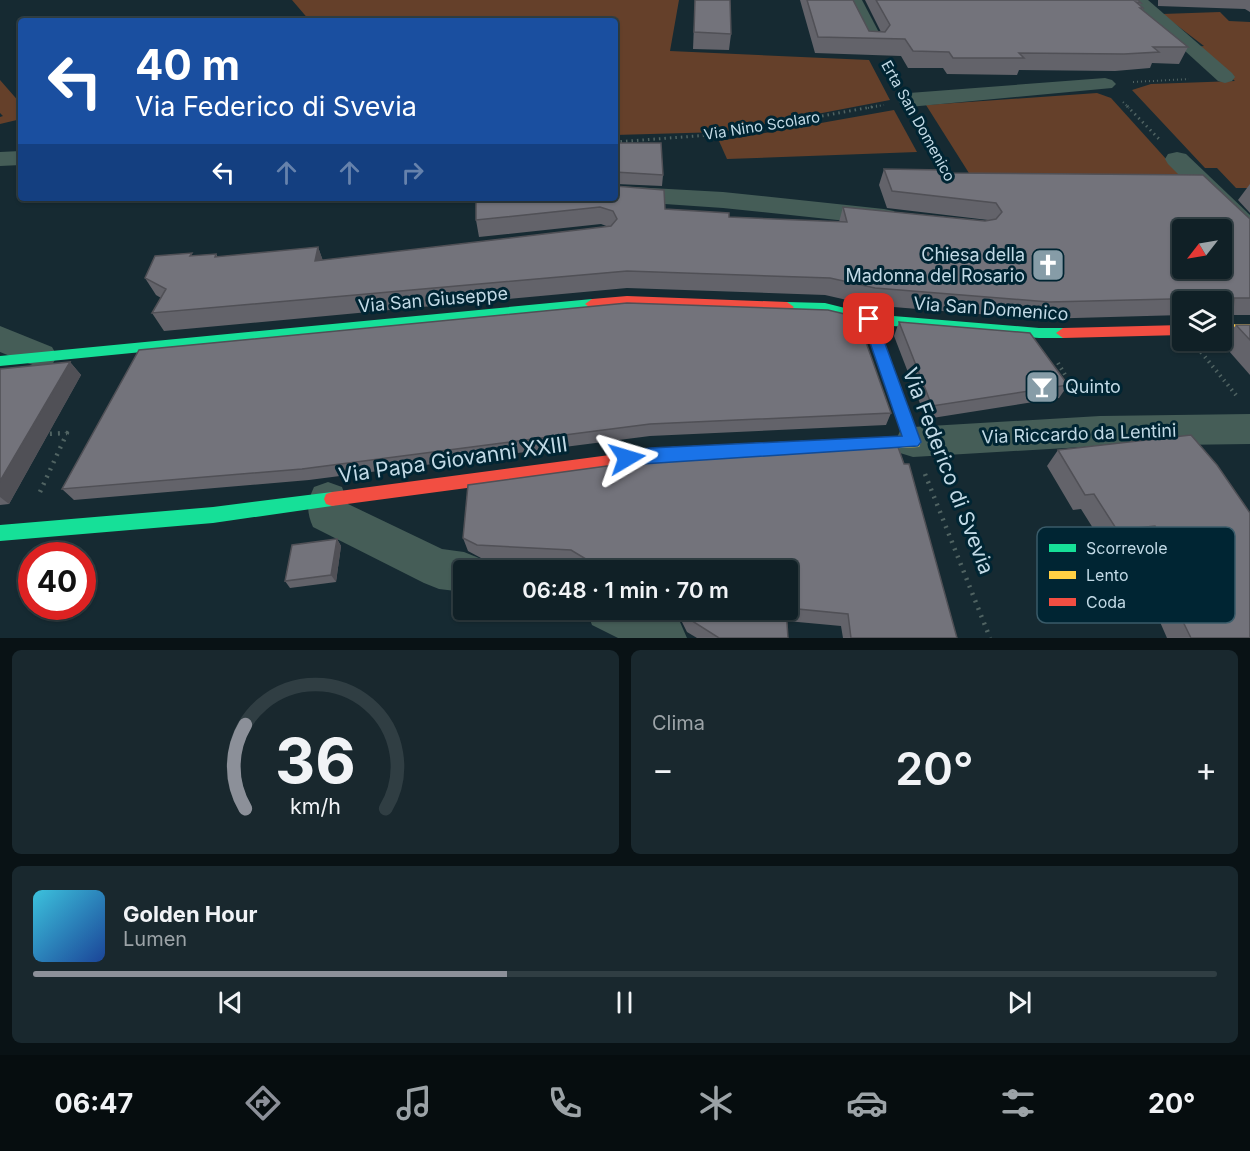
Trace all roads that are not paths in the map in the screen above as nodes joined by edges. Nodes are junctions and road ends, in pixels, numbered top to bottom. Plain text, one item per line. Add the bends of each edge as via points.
1 (853, 0) edge
2 (1138, 0) edge
3 (874, 42) edge
4 (1225, 77) road end
5 (1105, 84) road end
6 (909, 100) road end
7 (18, 158) edge
8 (0, 159) edge
9 (1177, 159) road end
10 (618, 194) edge
11 (910, 220) edge
12 (1250, 230) edge
13 (869, 319) junction
14 (1232, 329) edge
15 (1250, 329) edge
16 (1172, 330) edge
17 (0, 338) edge
18 (40, 356) junction
19 (0, 361) edge
20 (1246, 420) edge
21 (913, 442) junction
22 (328, 499) junction
23 (0, 533) edge
24 (453, 571) edge
25 (629, 620) edge
26 (664, 638) edge

1 - 3 street, Erta San Domenico
2 - 4 street
5 - 6 street
7 - 8 street
9 - 12 street
10 - 11 street via 723,200
13 - 16 street, Via San Domenico via 1039,333
13 - 18 street, Via San Giuseppe via 825,308 627,301
13 - 21 street, Via Federico di Svevia
14 - 15 street
17 - 18 street
18 - 19 street, Via San Giuseppe
20 - 21 street, Via Riccardo da Lentini
21 - 22 street, Via Papa Giovanni XXIII via 650,455
22 - 23 street, Via Papa Giovanni XXIII via 213,515
22 - 24 street via 327,514 439,569
25 - 26 street

